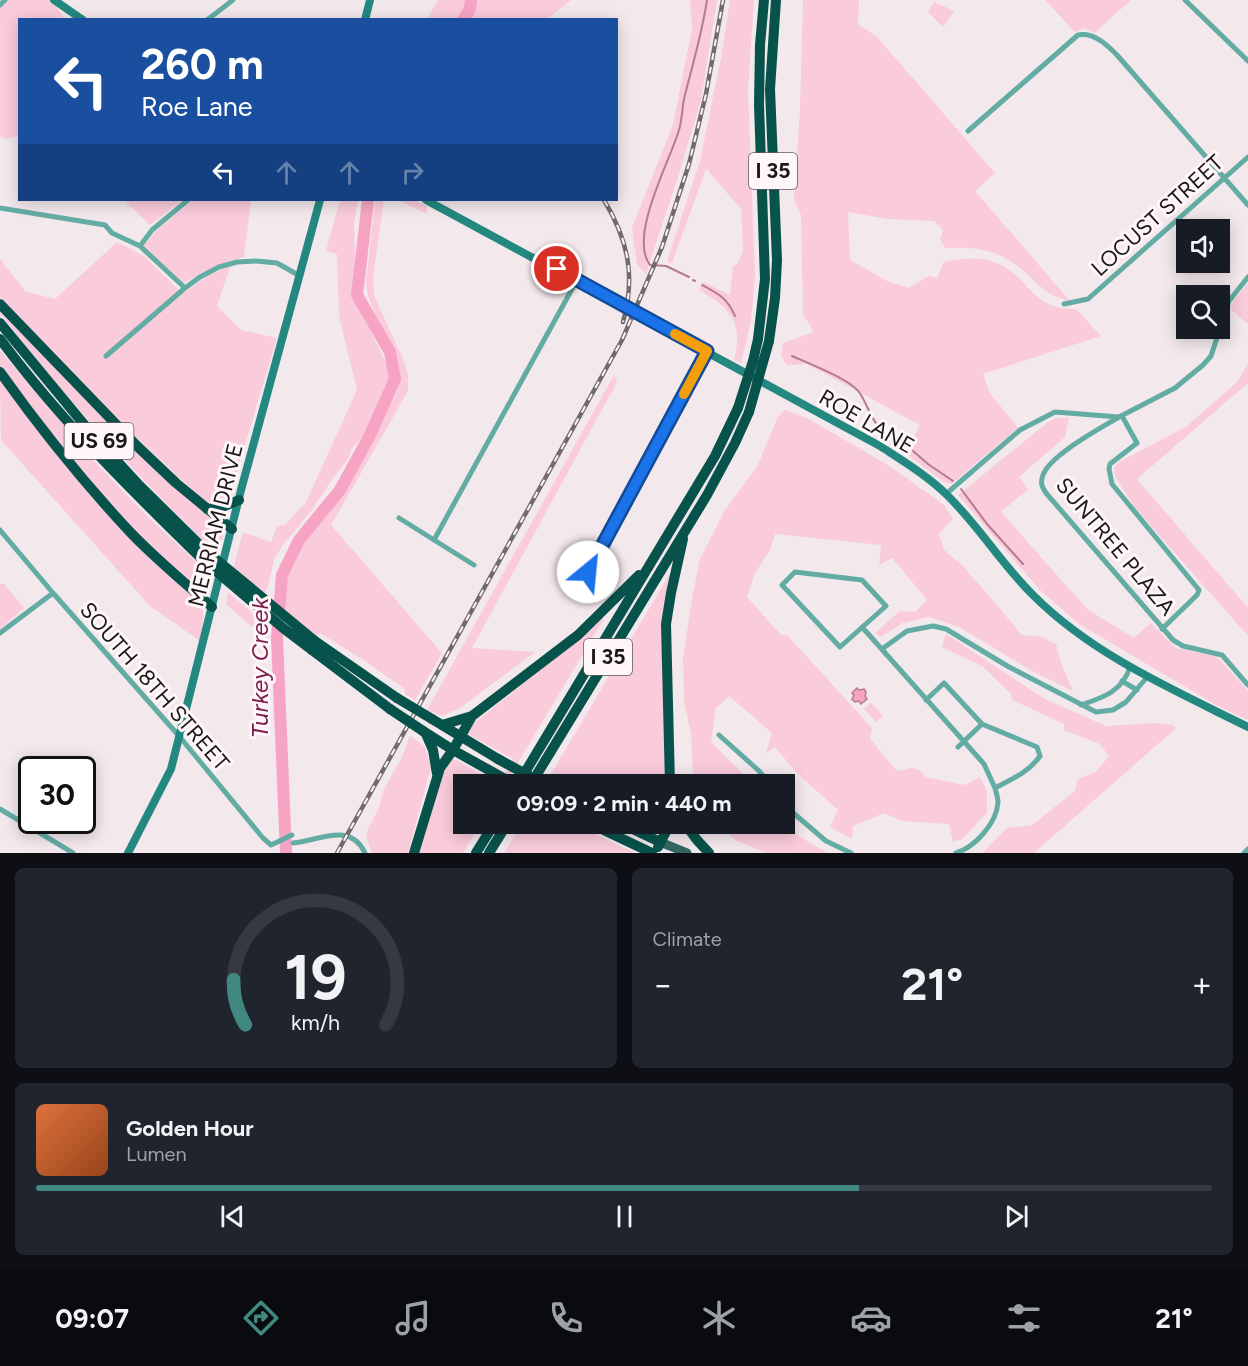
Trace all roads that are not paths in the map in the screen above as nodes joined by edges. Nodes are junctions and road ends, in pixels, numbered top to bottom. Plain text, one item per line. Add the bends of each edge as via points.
1 (5, 0) edge
2 (54, 0) edge
3 (233, 0) edge
4 (370, 0) edge
5 (764, 0) edge
6 (776, 0) edge
7 (1185, 0) edge
8 (0, 5) edge
9 (80, 18) edge
10 (210, 18) edge
11 (366, 18) edge
12 (1248, 61) edge
13 (968, 131) dead end
14 (1248, 157) edge
15 (1224, 177) junction
16 (187, 201) edge
17 (320, 201) edge
18 (428, 201) edge
19 (1248, 205) edge
20 (0, 208) edge
21 (140, 246) junction
22 (300, 276) junction
23 (1248, 277) edge
24 (577, 280) junction
25 (185, 288) junction
26 (0, 304) edge
27 (1064, 304) dead end
28 (0, 323) edge
29 (0, 339) edge
30 (763, 340) junction
31 (707, 351) junction
32 (106, 356) dead end
33 (0, 372) edge
34 (1121, 417) junction
35 (946, 494) junction
36 (239, 500) junction
37 (207, 509) junction
38 (399, 518) dead end
39 (232, 529) junction
40 (0, 530) edge
41 (685, 530) junction
42 (434, 540) junction
43 (206, 556) junction
44 (650, 564) junction
45 (474, 565) dead end
46 (588, 572) dead end
47 (53, 593) junction
48 (212, 607) junction
49 (862, 627) junction
50 (1162, 628) junction
51 (0, 633) edge
52 (314, 645) junction
53 (882, 649) junction
54 (1130, 666) junction
55 (1148, 676) junction
56 (1122, 681) junction
57 (1248, 685) edge
58 (1137, 690) junction
59 (926, 700) junction
60 (1081, 705) junction
61 (472, 716) junction
62 (982, 724) junction
63 (442, 725) junction
64 (1248, 727) edge
65 (424, 732) junction
66 (719, 735) dead end
67 (179, 736) junction
68 (460, 736) junction
69 (964, 742) junction
70 (958, 747) dead end
71 (453, 750) junction
72 (438, 774) junction
73 (496, 774) edge
74 (522, 774) edge
75 (526, 774) edge
76 (537, 774) edge
77 (670, 774) edge
78 (762, 774) edge
79 (995, 788) junction
80 (0, 809) edge
81 (795, 815) edge
82 (488, 834) edge
83 (501, 834) edge
84 (613, 834) edge
85 (643, 834) edge
86 (664, 834) edge
87 (693, 834) edge
88 (292, 835) dead end
89 (660, 842) junction
90 (293, 843) dead end
91 (1248, 849) edge
92 (73, 853) edge
93 (128, 853) edge
94 (365, 853) edge
95 (414, 853) edge
96 (476, 853) edge
97 (489, 853) edge
98 (654, 853) edge
99 (687, 853) edge
100 (709, 853) edge
101 (851, 853) edge
102 (956, 853) edge
103 (1244, 853) edge

1 - 8 street
2 - 9 street
3 - 10 street
4 - 11 street
5 - 30 highway, I 35 via 759,105 765,279
6 - 30 highway, I 35 via 770,89 776,298
7 - 12 street
13 - 15 street via 1078,35 1085,34 1106,44
14 - 15 street, LOCUST STREET
15 - 19 street
15 - 27 street, LOCUST STREET via 1088,299
16 - 21 street via 152,230
17 - 22 street, MERRIAM DRIVE
18 - 24 street, ROE LANE
20 - 21 street via 105,225 112,233
21 - 25 street
22 - 25 street via 277,263 237,262 209,272
22 - 36 street, MERRIAM DRIVE
23 - 34 street via 1229,301 1211,356 1203,365 1175,388
24 - 31 street, ROE LANE
24 - 42 street
25 - 32 street
26 - 37 highway via 137,446
28 - 43 highway, US 69 via 92,434
29 - 43 highway, US 69 via 109,467
30 - 41 highway, I 35, bridge via 748,412
30 - 44 highway, I 35, bridge via 715,456
31 - 35 street, ROE LANE via 880,446
31 - 46 street
33 - 48 highway via 102,501 170,571
34 - 35 street via 1054,412 1020,430
34 - 50 street via 1137,443 1110,464 1112,484 1199,591
34 - 50 street, SUNTREE PLAZA via 1079,441 1049,466 1042,485
35 - 54 street, ROE LANE via 1034,597 1074,631
36 - 37 highway
36 - 39 street, MERRIAM DRIVE
37 - 39 highway
38 - 42 street
39 - 48 street, MERRIAM DRIVE
40 - 47 street, SOUTH 18TH STREET
41 - 76 highway, I 35
41 - 77 highway via 666,624
42 - 45 street
43 - 52 highway, US 69, bridge
44 - 61 highway via 578,635
44 - 74 highway, I 35
47 - 51 street
47 - 67 street, SOUTH 18TH STREET
48 - 67 street, MERRIAM DRIVE
49 - 49 street via 886,606 862,580 795,572 782,585 840,647
49 - 53 street
50 - 57 street, SUNTREE PLAZA via 1178,644 1222,655
52 - 63 highway, US 69, bridge
52 - 65 highway, US 69, bridge via 390,709
53 - 59 street
53 - 60 street via 907,631 933,626 946,629 1009,668
54 - 55 street, ROE LANE
54 - 56 street
55 - 58 street
55 - 64 street, ROE LANE
56 - 58 street
56 - 60 street via 1107,696
58 - 60 street via 1113,710 1096,711
59 - 62 street via 944,683
59 - 69 street
61 - 63 highway
61 - 68 highway
62 - 69 street
62 - 79 street via 1037,747 1040,756 1019,776
63 - 68 highway, US 69
65 - 71 highway
65 - 72 highway
66 - 78 street
67 - 88 street, SOUTH 18TH STREET via 262,838 271,845
67 - 93 street, MERRIAM DRIVE via 171,769
68 - 71 highway
68 - 75 highway, US 69, bridge
69 - 70 street
69 - 79 street via 984,764
71 - 72 highway
71 - 73 highway
72 - 95 highway
79 - 102 street via 998,802 993,820 981,836
80 - 92 street
81 - 101 street via 826,842
82 - 96 highway
83 - 97 highway
84 - 98 highway
85 - 89 highway
86 - 89 highway
87 - 100 highway
89 - 98 highway
89 - 99 main road
90 - 94 street via 340,834 356,841
91 - 103 street

